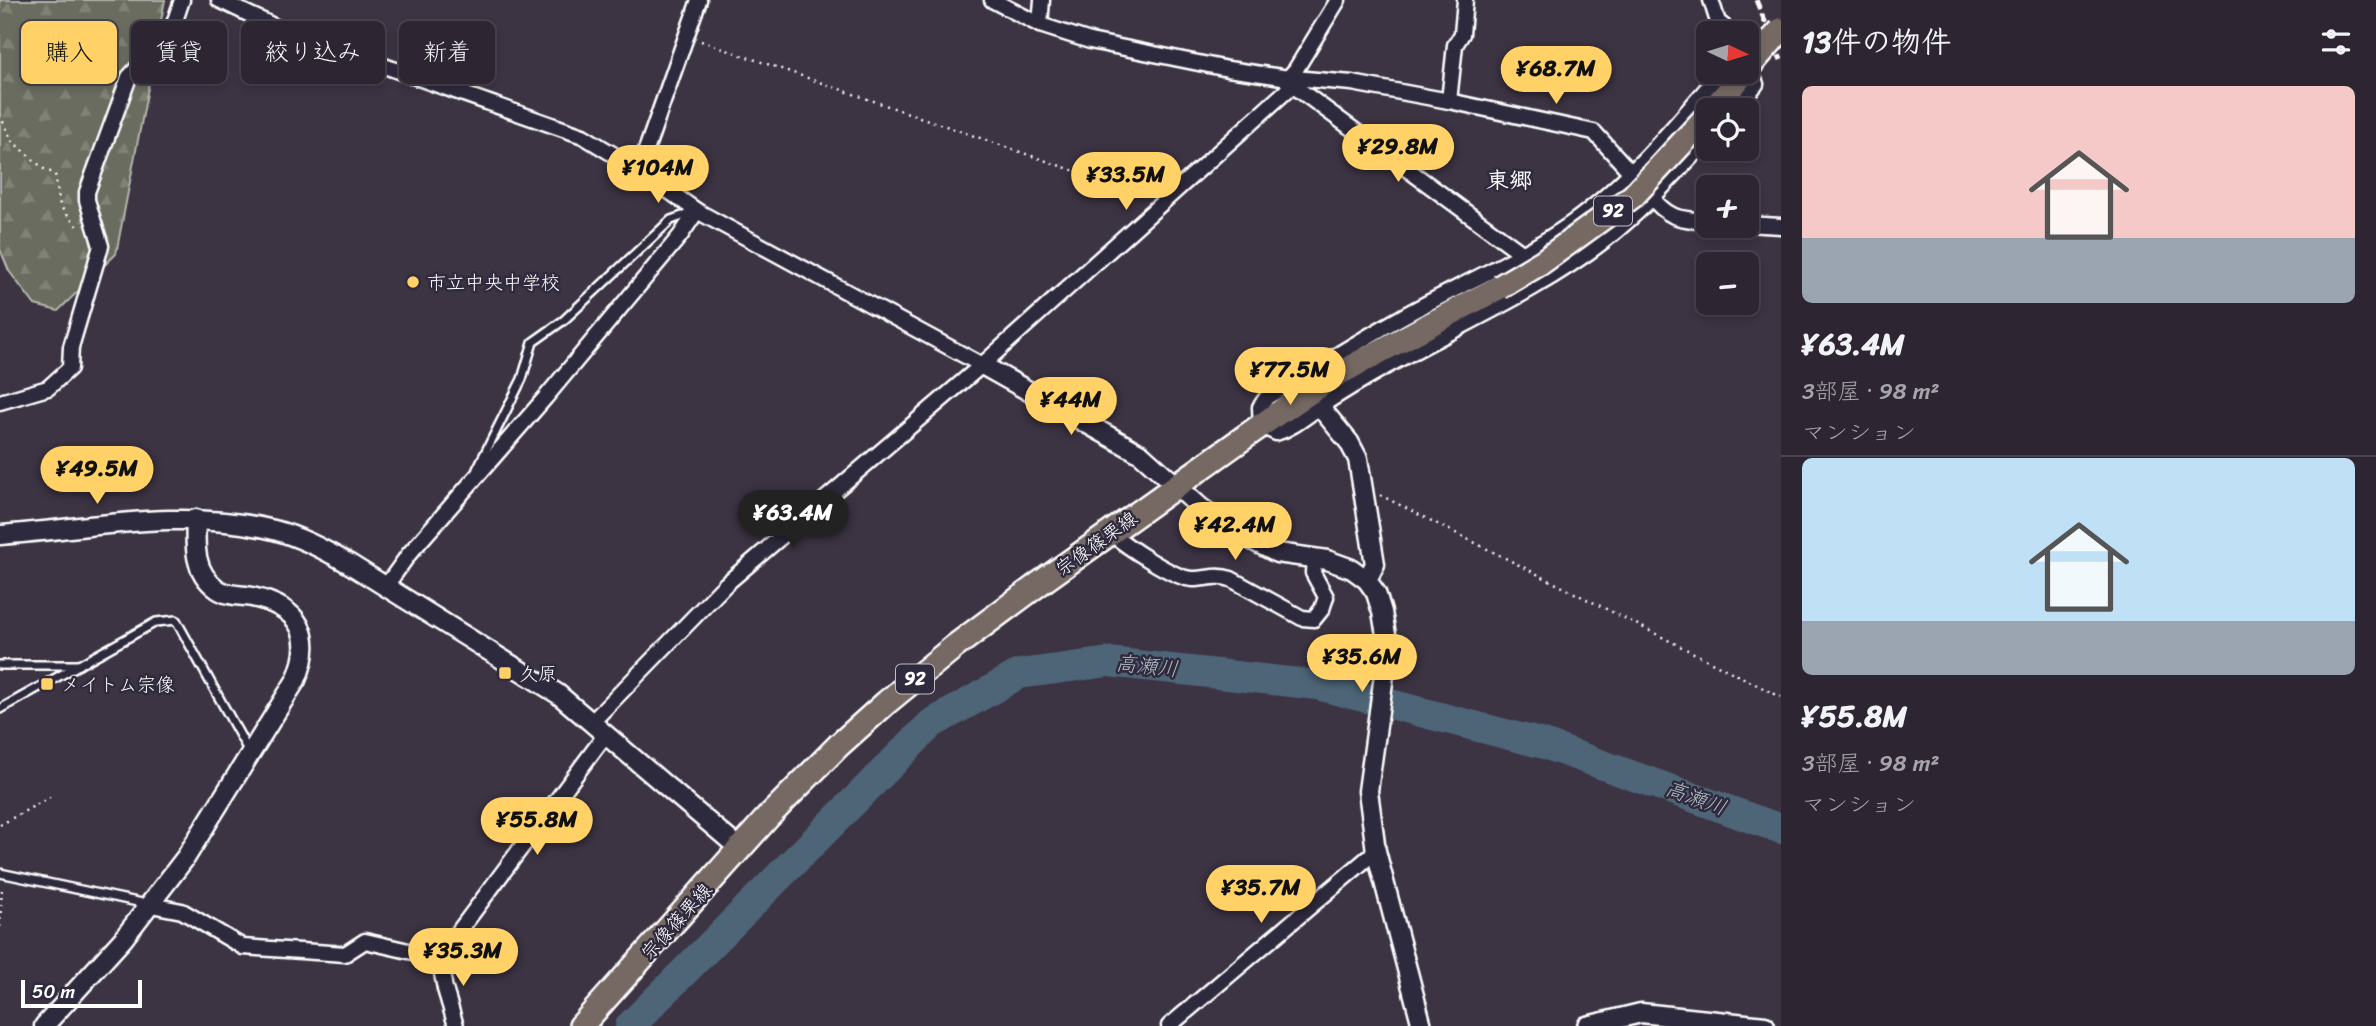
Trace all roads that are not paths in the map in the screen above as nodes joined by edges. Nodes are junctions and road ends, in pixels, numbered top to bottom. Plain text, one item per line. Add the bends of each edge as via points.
1 (182, 0) edge
2 (219, 0) edge
3 (699, 0) edge
4 (992, 0) edge
5 (1042, 0) edge
6 (1338, 0) edge
7 (1465, 0) edge
8 (1711, 0) edge
9 (1718, 21) edge
10 (1040, 25) junction
11 (1781, 30) edge
12 (1759, 56) edge
13 (1288, 80) junction
14 (1711, 84) edge
15 (1735, 84) edge
16 (1756, 84) edge
17 (1722, 98) edge
18 (1745, 98) edge
19 (1450, 101) junction
20 (1696, 128) edge
21 (1696, 152) edge
22 (639, 170) junction
23 (1630, 171) junction
24 (1652, 199) junction
25 (697, 211) junction
26 (1696, 220) edge
27 (1759, 225) edge
28 (1781, 226) edge
29 (1523, 254) junction
30 (982, 365) junction
31 (0, 402) edge
32 (1320, 407) junction
33 (1261, 426) junction
34 (469, 485) junction
35 (1177, 486) junction
36 (196, 519) junction
37 (1111, 533) junction
38 (0, 535) edge
39 (1314, 558) junction
40 (1367, 580) junction
41 (386, 586) junction
42 (0, 665) edge
43 (79, 665) junction
44 (0, 709) edge
45 (592, 722) junction
46 (606, 734) junction
47 (250, 754) junction
48 (740, 849) junction
49 (1376, 851) junction
50 (2, 873) edge
51 (151, 905) junction
52 (439, 958) junction
53 (44, 1026) edge
54 (456, 1026) edge
55 (580, 1026) edge
56 (1169, 1026) edge
57 (1422, 1026) edge
58 (1587, 1026) edge
59 (1765, 1026) edge

1 - 31 street via 165,50 128,77 92,180 87,200 101,246 70,368 48,388
2 - 22 street via 282,30 583,136
3 - 22 street
4 - 10 street
5 - 10 street
6 - 13 street
7 - 19 street
8 - 9 street
10 - 13 street via 1090,41
11 - 12 main road, bridge
13 - 19 street via 1352,83
13 - 29 street
13 - 30 street via 1164,202
14 - 23 street
15 - 17 main road
16 - 18 street
19 - 23 street via 1594,132
20 - 33 main road, 宗像篠栗線 / 92, bridge via 1633,196 1552,256 1338,374
21 - 24 street
22 - 25 street
23 - 24 street
23 - 29 street via 1573,222
24 - 26 street via 1677,219
24 - 32 street via 1574,262
25 - 30 street
25 - 34 street
25 - 34 lane via 671,219 564,320 533,342 522,379
27 - 28 street
29 - 33 street via 1401,318 1268,397 1259,407
30 - 35 street via 1140,454
30 - 45 street via 726,584
32 - 33 street via 1289,429 1276,433
32 - 40 street via 1358,459 1375,564
33 - 35 main road, 宗像篠栗線 / 92
34 - 41 street
35 - 37 main road, 宗像篠栗線 / 92
35 - 39 street via 1232,530 1277,553
36 - 38 street
36 - 41 street via 237,522 314,544
36 - 47 street via 196,558 215,588 277,604 297,619 302,631 303,664
37 - 39 street via 1175,573 1190,579 1219,575 1303,618 1314,619 1326,597 1313,573
37 - 48 main road, 宗像篠栗線 / 92 via 954,647 887,702 839,745
39 - 40 street via 1352,569
40 - 49 street via 1376,593 1388,646 1368,791
41 - 45 street via 558,694
42 - 43 lane
43 - 44 lane
43 - 47 lane via 156,622 176,620
45 - 46 street
46 - 48 street
46 - 52 street
47 - 51 street
48 - 55 main road, 宗像篠栗線 / 92
49 - 56 street
49 - 57 street
50 - 51 lane
51 - 52 street via 182,911 243,947 345,954 365,941
51 - 53 street
52 - 54 street
58 - 59 street via 1641,1013

